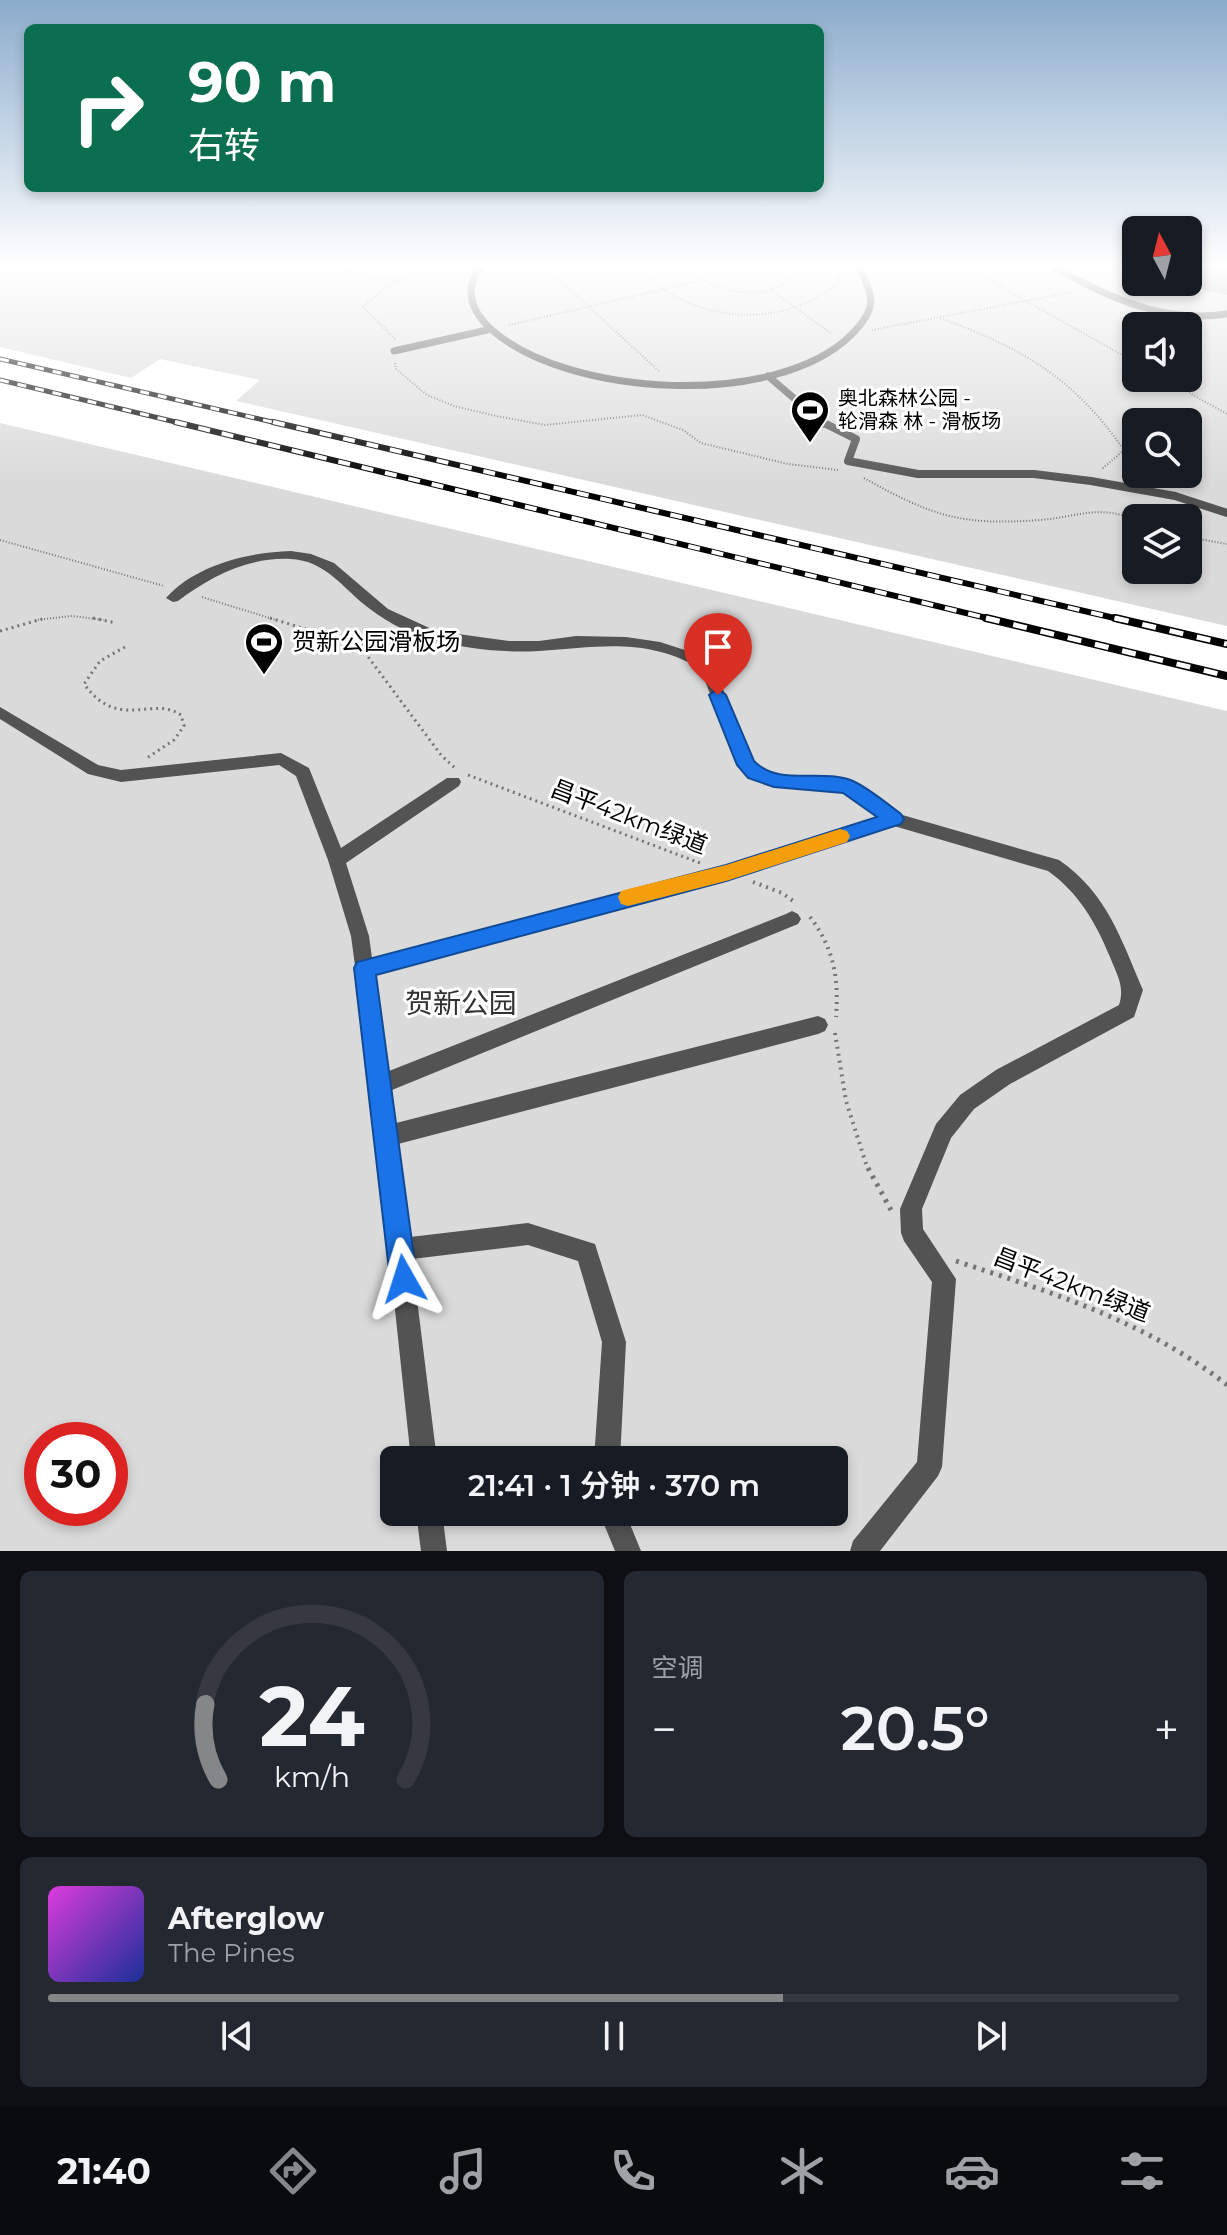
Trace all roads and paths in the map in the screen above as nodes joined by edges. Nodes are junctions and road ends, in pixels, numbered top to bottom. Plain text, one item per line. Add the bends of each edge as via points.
1 (395, 339) edge
2 (445, 339) edge
3 (500, 339) edge
4 (625, 339) edge
5 (840, 339) edge
6 (851, 339) edge
7 (990, 339) edge
8 (1095, 339) edge
9 (846, 344) junction
10 (394, 351) junction
11 (1122, 355) edge
12 (768, 376) junction
13 (675, 385) junction
14 (1188, 392) edge
15 (1227, 414) edge
16 (843, 471) dead end
17 (856, 473) dead end
18 (1091, 481) junction
19 (1122, 513) edge
20 (1227, 513) edge
21 (0, 540) edge
22 (1202, 540) edge
23 (1227, 544) edge
24 (178, 595) junction
25 (395, 618) junction
26 (116, 623) dead end
27 (0, 631) edge
28 (360, 646) junction
29 (125, 647) dead end
30 (352, 652) dead end
31 (0, 712) edge
32 (121, 776) junction
33 (453, 782) dead end
34 (894, 819) junction
35 (337, 860) junction
36 (726, 873) junction
37 (801, 914) junction
38 (365, 968) junction
39 (818, 1025) dead end
40 (381, 1084) junction
41 (387, 1136) junction
42 (912, 1233) junction
43 (400, 1249) junction
44 (949, 1258) dead end
45 (1227, 1385) edge
46 (422, 1446) edge
47 (608, 1446) edge
48 (431, 1526) edge
49 (618, 1526) edge
50 (434, 1551) edge
51 (628, 1551) edge
52 (863, 1551) edge

1 - 10 path via 399,343
2 - 10 lane
3 - 13 lane via 581,374
4 - 13 path
5 - 9 path
6 - 9 lane
7 - 18 path via 1076,390 1124,450
8 - 11 path
9 - 12 lane via 813,362
10 - 16 path via 396,369 427,395 454,406 545,425 642,415 683,430 701,443
12 - 13 lane
12 - 18 lane via 826,426 856,439 848,461 918,474 1034,474
14 - 15 path
17 - 19 path via 944,517 1044,520 1087,509
18 - 20 lane via 1175,496
21 - 24 path
22 - 23 path
24 - 25 street via 230,565 302,556 335,567
24 - 28 path
25 - 28 path
25 - 34 street via 462,642 535,646 606,640 692,656 706,665 746,765 755,773 774,780 847,787
26 - 27 path via 44,616
28 - 30 path
28 - 36 path, 昌平42km绿道 via 458,772
29 - 32 path via 104,655 90,669 84,684 91,695 127,712 172,709 184,726 174,740
31 - 32 street via 94,770
32 - 35 street via 281,759 303,772
33 - 35 street
34 - 36 street
34 - 42 street via 1053,865 1069,876 1101,914 1133,990 1127,1011 967,1102 943,1131 911,1209
35 - 38 street
36 - 37 path, 昌平42km绿道 via 782,893
36 - 38 street
37 - 40 street
37 - 42 path, 昌平42km绿道 via 830,944 835,961 836,1054 865,1168 875,1190
38 - 40 street
39 - 41 street
40 - 41 street
41 - 43 street
42 - 52 street via 944,1279 929,1467
43 - 46 street
43 - 47 street via 528,1234 587,1252 614,1342
44 - 45 path, 昌平42km绿道 via 1098,1310 1156,1338
48 - 50 street
49 - 51 street

